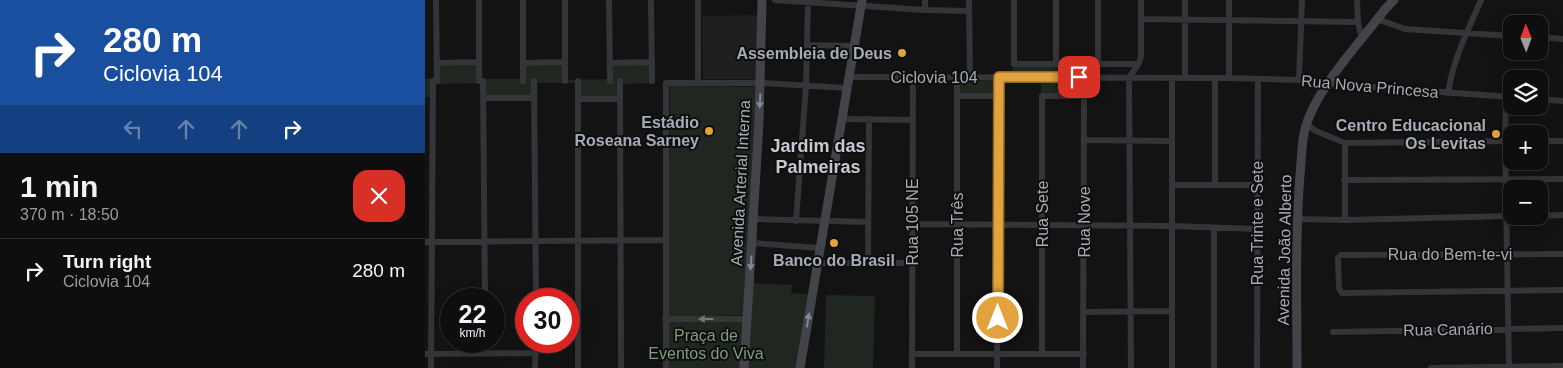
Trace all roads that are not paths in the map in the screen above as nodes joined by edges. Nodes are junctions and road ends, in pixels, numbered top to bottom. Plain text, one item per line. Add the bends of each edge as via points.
1 (436, 0) edge
2 (479, 0) edge
3 (523, 0) edge
4 (565, 0) edge
5 (609, 0) edge
6 (651, 0) edge
7 (698, 0) edge
8 (762, 0) edge
9 (775, 0) edge
10 (925, 0) edge
11 (969, 0) edge
12 (1014, 0) edge
13 (1056, 0) edge
14 (1098, 0) edge
15 (1141, 0) edge
16 (1185, 0) edge
17 (1229, 0) edge
18 (1302, 0) edge
19 (1357, 0) edge
20 (1394, 0) edge
21 (1481, 0) edge
22 (809, 2) junction
23 (861, 3) edge
24 (1388, 4) edge
25 (925, 10) junction
26 (969, 11) junction
27 (1141, 19) junction
28 (1377, 19) junction
29 (1185, 20) junction
30 (1229, 20) junction
31 (1302, 21) junction
32 (1358, 22) junction
33 (1467, 33) junction
34 (1503, 35) edge
35 (1548, 38) edge
36 (1563, 39) edge
37 (1362, 40) junction
38 (807, 45) junction
39 (854, 46) junction
40 (479, 62) junction
41 (565, 62) junction
42 (652, 62) junction
43 (437, 63) junction
44 (523, 63) junction
45 (610, 63) junction
46 (1138, 64) junction
47 (849, 77) junction
48 (913, 77) junction
49 (957, 77) junction
50 (970, 77) junction
51 (999, 77) junction
52 (1129, 78) junction
53 (1172, 78) junction
54 (1185, 78) junction
55 (1215, 78) junction
56 (1229, 78) junction
57 (1258, 79) junction
58 (1299, 80) junction
59 (523, 81) dead end
60 (534, 81) dead end
61 (565, 81) dead end
62 (578, 81) dead end
63 (610, 81) dead end
64 (620, 81) dead end
65 (652, 81) dead end
66 (698, 83) junction
67 (761, 83) junction
68 (1328, 84) junction
69 (806, 86) junction
70 (847, 88) junction
71 (1448, 93) junction
72 (957, 96) junction
73 (999, 96) junction
74 (1063, 96) joint
75 (1503, 97) edge
76 (425, 98) edge
77 (433, 98) junction
78 (483, 98) junction
79 (534, 98) junction
80 (578, 99) junction
81 (620, 99) junction
82 (1548, 100) edge
83 (1563, 101) edge
84 (841, 119) junction
85 (869, 119) junction
86 (913, 120) junction
87 (1306, 124) junction
88 (1084, 140) junction
89 (1129, 140) junction
90 (1173, 141) junction
91 (1503, 141) edge
92 (1548, 141) edge
93 (1563, 141) edge
94 (1345, 143) junction
95 (1507, 170) edge
96 (1563, 179) edge
97 (1344, 180) junction
98 (1503, 180) edge
99 (1506, 180) joint
100 (1215, 185) junction
101 (1256, 185) junction
102 (1173, 186) junction
103 (1503, 216) edge
104 (1548, 216) edge
105 (1563, 216) edge
106 (754, 219) junction
107 (1296, 219) junction
108 (1345, 220) junction
109 (796, 221) junction
110 (825, 222) junction
111 (868, 222) junction
112 (913, 224) junction
113 (957, 224) junction
114 (998, 224) junction
115 (1042, 224) junction
116 (1084, 225) junction
117 (1509, 225) edge
118 (1130, 226) junction
119 (1173, 226) junction
120 (1214, 228) junction
121 (1256, 229) junction
122 (621, 240) junction
123 (665, 240) junction
124 (485, 241) junction
125 (536, 241) junction
126 (578, 241) junction
127 (425, 242) edge
128 (433, 242) junction
129 (753, 243) junction
130 (820, 248) junction
131 (1507, 254) junction
132 (1563, 254) edge
133 (817, 263) junction
134 (868, 263) junction
135 (912, 263) junction
136 (485, 288) edge
137 (536, 288) edge
138 (1563, 290) edge
139 (1508, 291) junction
140 (1172, 311) junction
141 (1084, 312) junction
142 (1131, 312) junction
143 (665, 319) junction
144 (747, 319) junction
145 (1509, 328) junction
146 (1563, 328) edge
147 (1333, 332) dead end
148 (485, 353) edge
149 (535, 353) edge
150 (429, 354) edge
151 (912, 354) junction
152 (957, 354) junction
153 (997, 354) junction
154 (1042, 354) junction
155 (1084, 354) junction
156 (1563, 366) edge
157 (431, 368) edge
158 (535, 368) edge
159 (578, 368) edge
160 (621, 368) edge
161 (665, 368) edge
162 (744, 368) edge
163 (800, 368) edge
164 (912, 368) edge
165 (997, 368) edge
166 (1083, 368) edge
167 (1131, 368) edge
168 (1172, 368) edge
169 (1214, 368) edge
170 (1257, 368) edge
171 (1297, 368) edge
172 (1431, 368) edge
173 (1509, 368) edge

1 - 43 street
2 - 40 street
3 - 44 street
4 - 41 street
5 - 45 street
6 - 42 street
7 - 66 street
8 - 67 main road, Avenida Arterial Interna
9 - 22 street
10 - 25 street
11 - 26 street
12 - 13 street via 1014,64 1056,64
14 - 46 street via 1098,64
15 - 27 street
16 - 29 street
17 - 30 street
18 - 31 street
19 - 32 street
20 - 24 main road, Avenida João Alberto
21 - 33 street
22 - 23 street
22 - 38 street
23 - 25 street
23 - 39 main road
24 - 28 main road, Avenida João Alberto
25 - 26 street
26 - 50 street
27 - 29 street
27 - 46 street
28 - 33 street via 1405,28
28 - 37 main road, Avenida João Alberto
29 - 30 street
29 - 54 street
30 - 31 street
30 - 56 street
31 - 32 street
31 - 58 street
32 - 37 street
33 - 34 street
33 - 71 street
35 - 36 street
37 - 68 main road, Avenida João Alberto
38 - 39 street
38 - 69 street
39 - 47 main road
40 - 43 street
40 - 78 street
41 - 44 street
41 - 61 street
42 - 45 street
42 - 65 street
43 - 77 street
44 - 59 street
45 - 63 street
46 - 52 street
47 - 48 street, Ciclovia 104
47 - 70 main road
48 - 49 street, Ciclovia 104
48 - 86 street, Rua 105 NE
49 - 50 street, Ciclovia 104
49 - 72 street, Rua Três
50 - 51 street, Ciclovia 104
51 - 52 street, Ciclovia 104
51 - 73 street
52 - 53 street, Ciclovia 104
52 - 89 street
53 - 54 street, Ciclovia 104
53 - 90 street
54 - 55 street, Ciclovia 104
55 - 56 street, Ciclovia 104
55 - 100 street
56 - 57 street, Rua Nova Princesa
57 - 58 street, Rua Nova Princesa
57 - 101 street, Rua Trinte e Sete
58 - 68 street, Rua Nova Princesa
60 - 79 street
62 - 80 street
64 - 81 street
66 - 67 street
66 - 123 street via 666,83
67 - 69 street
67 -> 106 main road, Avenida Arterial Interna
68 - 71 street, Rua Nova Princesa
68 - 87 main road, Avenida João Alberto
69 - 70 street
69 - 109 street
70 - 84 main road
71 - 75 street, Rua Nova Princesa
72 - 73 street
72 - 113 street, Rua Três
73 - 114 street
74 - 88 street, Rua Nove via 1084,96
74 - 115 street, Rua Sete via 1042,96
76 - 77 street
77 - 128 street
78 - 79 street
78 - 124 street
79 - 125 street
80 - 81 street
80 - 126 street
81 - 122 street
82 - 83 street
84 - 85 street
84 - 110 main road
85 - 86 street
85 - 111 street
86 - 112 street, Rua 105 NE
87 - 94 street
87 - 107 main road, Avenida João Alberto
88 - 89 street
88 - 116 street, Rua Nove
89 - 90 street
89 - 118 street
90 - 102 street
91 - 94 street
92 - 93 street
94 - 97 street
95 - 99 street
96 - 99 street
97 - 98 street
97 - 108 street
100 - 101 street
100 - 102 street
101 - 121 street, Rua Trinte e Sete
102 - 119 street
103 - 108 street
104 - 105 street
106 - 109 street
106 - 129 main road, Avenida Arterial Interna
107 - 108 street
107 - 171 main road, Avenida João Alberto
109 - 110 street
110 - 111 street
110 - 130 main road
111 - 134 street
112 - 113 street
112 - 135 street, Rua 105 NE
113 - 114 street
113 - 152 street, Rua Três
114 - 115 street
114 - 153 street
115 - 116 street
115 - 154 street, Rua Sete
116 - 118 street
116 - 141 street, Rua Nove
117 - 131 street
118 - 119 street
118 - 142 street
119 - 120 street
119 - 140 street
120 - 121 street
120 - 169 street
121 - 170 street, Rua Trinte e Sete
122 - 123 street
122 - 126 street
122 - 160 street
123 - 143 street
124 - 125 street
124 - 128 street
124 - 136 street
125 - 126 street
125 - 137 street
126 - 159 street
127 - 128 street
128 - 150 street
129 - 130 street
129 -> 144 main road, Avenida Arterial Interna
130 - 133 main road
131 - 132 street, Rua do Bem-te-vi
131 - 139 street
131 - 139 street, Rua do Bem-te-vi via 1341,255 1338,258 1342,293
133 - 134 street
163 -> 133 main road
134 - 135 street
135 - 151 street, Rua 105 NE
138 - 139 street
139 - 145 street
140 - 142 street
140 - 168 street
141 - 142 street
141 - 155 street, Rua Nove
142 - 167 street
144 -> 143 street
143 - 161 street
144 - 162 main road, Avenida Arterial Interna
145 - 146 street, Rua Canário
145 - 147 street, Rua Canário
145 - 173 street
148 - 150 street
149 - 158 street
150 - 157 street
151 - 152 street
151 - 164 street, Rua 105 NE
152 - 153 street
153 - 154 street
153 - 165 street
154 - 155 street
155 - 166 street, Rua Nove
156 - 173 street
172 - 173 street

